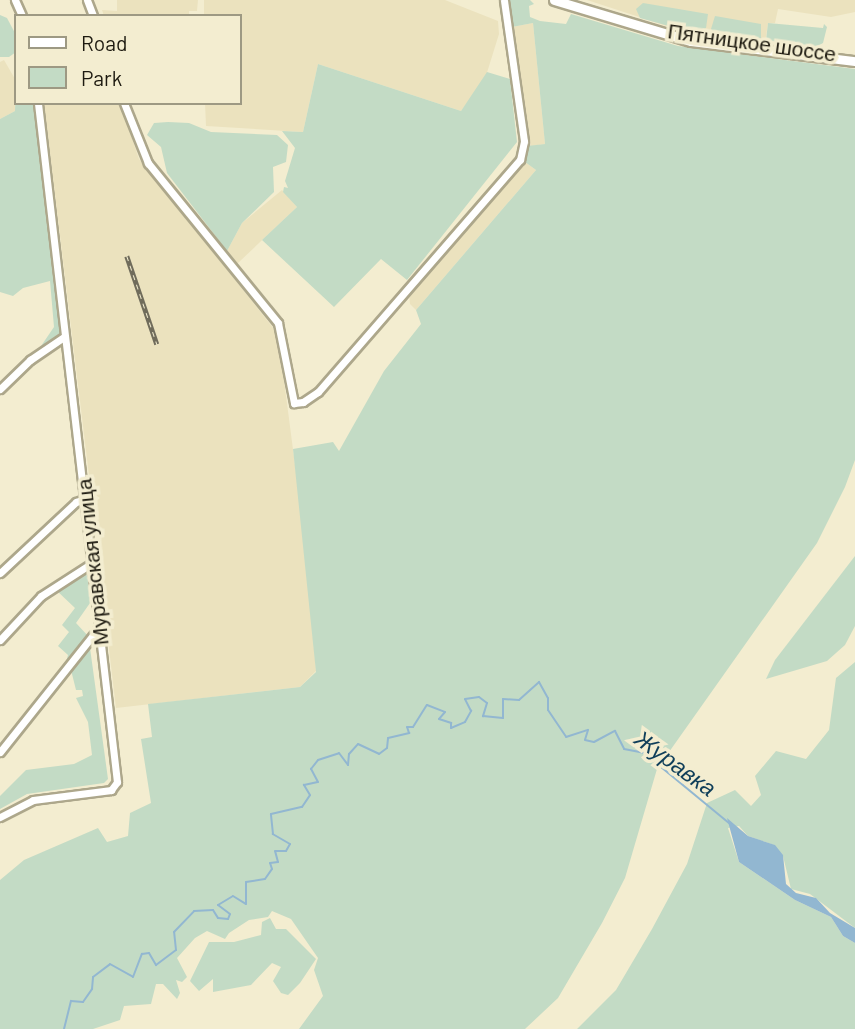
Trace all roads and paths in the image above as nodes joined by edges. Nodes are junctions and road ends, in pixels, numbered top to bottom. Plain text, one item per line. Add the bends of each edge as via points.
1 (504, 0) edge
2 (554, 0) edge
3 (569, 0) edge
4 (855, 59) edge
5 (37, 105) edge
6 (125, 105) edge
7 (65, 336) junction
8 (0, 389) edge
9 (87, 498) junction
10 (92, 563) junction
11 (0, 573) edge
12 (98, 627) junction
13 (0, 640) edge
14 (0, 752) edge
15 (0, 817) edge

1 - 6 street via 524,141 520,160 318,392 303,401 294,403 287,349 278,323 148,163
2 - 4 main road, Пятницкое шоссе via 691,41
3 - 4 main road, Пятницкое шоссе via 706,39
5 - 7 street, Муравская улица
7 - 8 street via 30,359
7 - 9 street, Муравская улица
9 - 10 street, Муравская улица
9 - 11 street via 76,502
10 - 12 street, Муравская улица
10 - 13 street via 41,596
12 - 14 street
12 - 15 street, Муравская улица via 116,787 33,800

